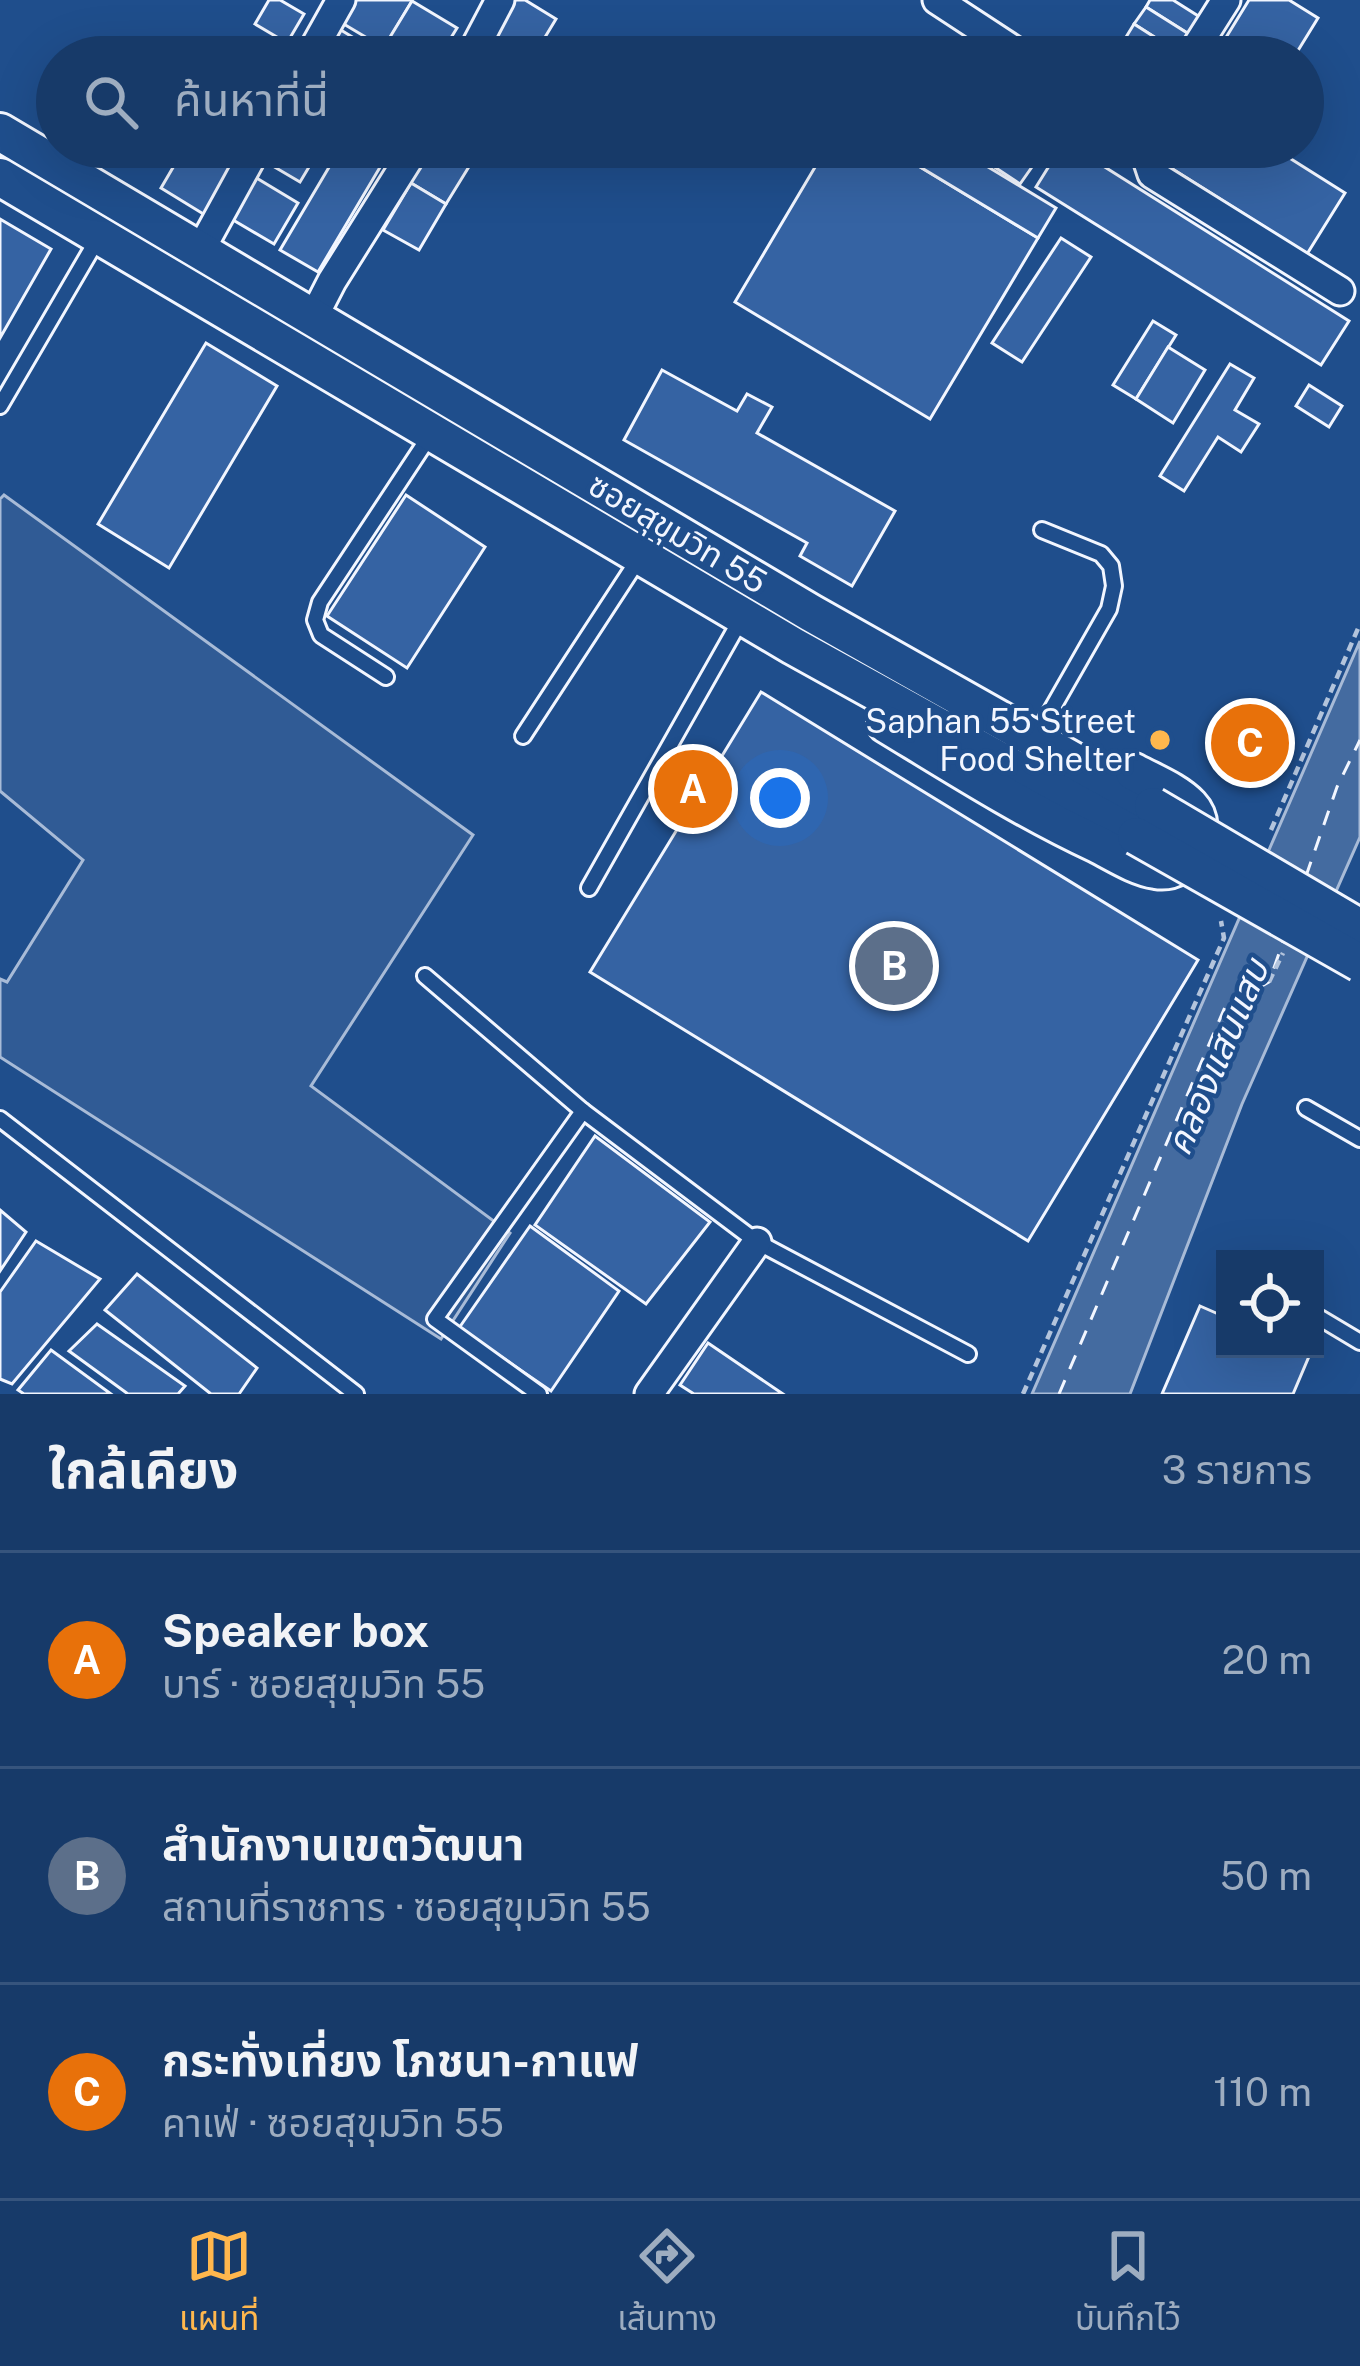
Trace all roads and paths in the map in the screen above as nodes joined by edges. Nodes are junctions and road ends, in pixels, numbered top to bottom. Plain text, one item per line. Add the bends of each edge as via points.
1 (341, 0) edge
2 (500, 0) edge
3 (937, 0) edge
4 (1226, 0) edge
5 (321, 36) edge
6 (481, 36) edge
7 (992, 36) edge
8 (1203, 36) edge
9 (0, 132) edge
10 (36, 153) edge
11 (62, 168) edge
12 (245, 168) edge
13 (403, 168) edge
14 (1150, 168) edge
15 (0, 177) edge
16 (100, 236) junction
17 (200, 249) junction
18 (1340, 291) dead end
19 (314, 316) junction
20 (0, 406) edge
21 (433, 432) junction
22 (1042, 530) dead end
23 (641, 556) junction
24 (811, 613) junction
25 (742, 616) junction
26 (1360, 625) edge
27 (793, 646) junction
28 (386, 676) dead end
29 (1046, 721) junction
30 (524, 736) dead end
31 (1144, 821) junction
32 (1271, 830) dead end
33 (589, 888) dead end
34 (1220, 918) dead end
35 (1360, 928) edge
36 (1360, 961) edge
37 (425, 976) dead end
38 (1360, 980) edge
39 (1306, 1108) dead end
40 (583, 1111) junction
41 (0, 1119) edge
42 (1360, 1139) edge
43 (757, 1242) junction
44 (1324, 1320) edge
45 (1360, 1342) edge
46 (968, 1354) dead end
47 (356, 1394) edge
48 (539, 1394) edge
49 (649, 1394) edge
50 (1023, 1394) edge

1 - 5 street
2 - 6 street
3 - 7 street
4 - 8 street
9 - 10 main road, ซอยสุขุมวิท 55
11 - 17 main road, ซอยสุขุมวิท 55
12 - 17 street
13 - 19 street
14 - 18 street
15 - 16 main road, ซอยสุขุมวิท 55
16 - 20 lane
16 - 21 main road, ซอยสุขุมวิท 55
17 - 19 main road, ซอยสุขุมวิท 55
19 - 24 main road, ซอยสุขุมวิท 55
21 - 23 main road, ซอยสุขุมวิท 55
21 - 28 lane via 315,620 321,635
22 - 29 lane via 1101,554 1114,586
23 - 25 main road, ซอยสุขุมวิท 55
23 - 30 lane
24 - 29 main road via 879,626
24 - 31 main road, ซอยสุขุมวิท 55
25 - 27 main road, ซอยสุขุมวิท 55
25 - 33 lane
26 - 32 path
27 - 29 main road via 836,695 1062,828 1153,870 1181,865 1199,832 1193,808
27 - 31 main road, ซอยสุขุมวิท 55
31 - 35 main road, ซอยสุขุมวิท 55, bridge
31 - 36 main road, ซอยสุขุมวิท 55, bridge
34 - 50 path via 1225,938
36 - 38 main road
37 - 40 lane
39 - 42 lane
40 - 43 lane
40 - 48 lane via 435,1319
41 - 47 lane
43 - 46 lane
43 - 49 street
44 - 45 lane

